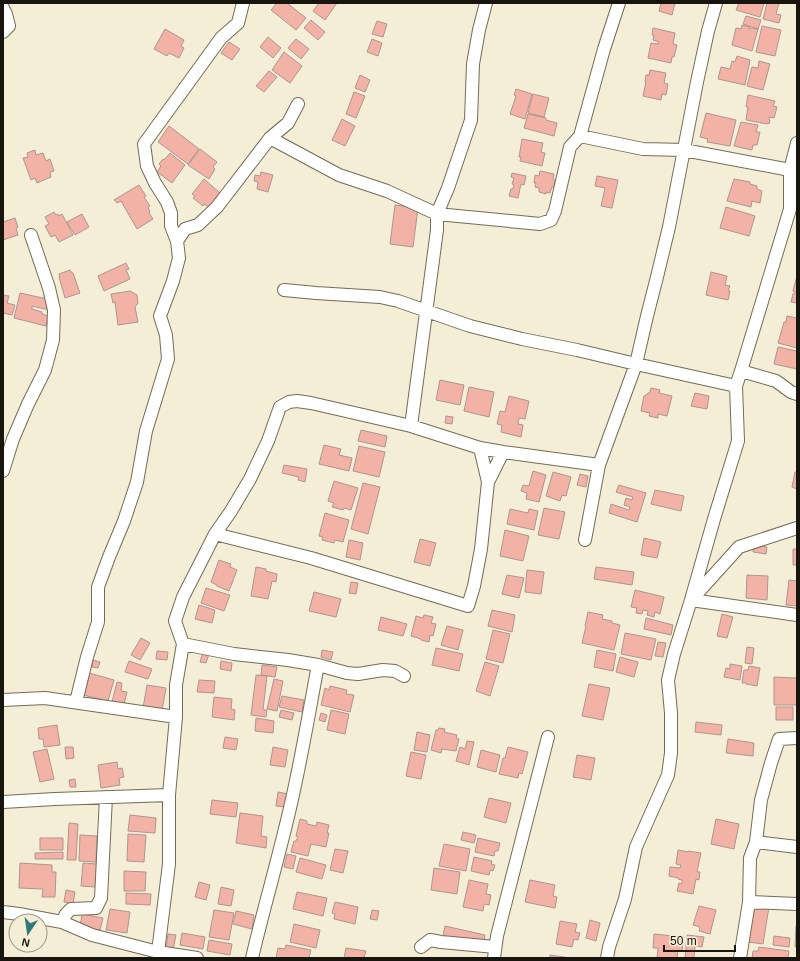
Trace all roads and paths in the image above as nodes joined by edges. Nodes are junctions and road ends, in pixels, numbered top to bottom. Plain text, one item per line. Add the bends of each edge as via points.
1 (243, 3) edge
2 (486, 3) edge
3 (619, 3) edge
4 (716, 3) edge
5 (3, 8) edge
6 (3, 32) edge
7 (298, 104) dead end
8 (580, 136) junction
9 (270, 138) junction
10 (797, 143) edge
11 (684, 150) junction
12 (790, 170) junction
13 (794, 209) edge
14 (437, 214) junction
15 (31, 235) dead end
16 (177, 241) junction
17 (284, 290) dead end
18 (427, 311) junction
19 (636, 364) junction
20 (741, 371) junction
21 (736, 386) junction
22 (797, 394) edge
23 (411, 426) junction
24 (480, 448) junction
25 (503, 452) junction
26 (599, 465) junction
27 (3, 471) edge
28 (488, 482) junction
29 (797, 528) edge
30 (215, 534) junction
31 (585, 540) dead end
32 (691, 600) junction
33 (797, 615) edge
34 (183, 644) junction
35 (318, 665) junction
36 (404, 676) dead end
37 (3, 700) edge
38 (76, 702) junction
39 (176, 717) junction
40 (548, 738) dead end
41 (797, 738) edge
42 (169, 796) junction
43 (106, 798) junction
44 (3, 802) edge
45 (756, 842) junction
46 (797, 847) edge
47 (749, 902) junction
48 (797, 904) edge
49 (3, 912) edge
50 (62, 922) junction
51 (421, 947) dead end
52 (158, 952) junction
53 (495, 952) edge
54 (198, 958) edge
55 (252, 958) edge
56 (606, 958) edge
57 (740, 958) edge

1 - 16 street via 238,23 222,38 144,144 147,166 171,213
2 - 14 street via 473,64 472,120
3 - 8 street
4 - 11 street via 706,38
5 - 6 street via 9,26
7 - 9 street via 288,123
8 - 11 street via 643,149
8 - 14 street via 570,147 551,220 540,224
9 - 14 street via 339,175 387,191
9 - 16 street via 217,207 198,225 185,229
10 - 12 street
11 - 12 street
11 - 19 street via 658,277
12 - 13 street
13 - 20 street
14 - 18 street
15 - 27 street via 54,310 53,340 45,370 13,439
16 - 38 street via 179,258 160,316 166,335 168,359 146,431 137,482 98,587 98,622
17 - 18 street via 380,298
18 - 19 street via 470,326
18 - 23 street
19 - 21 street
19 - 26 street
20 - 21 street
20 - 22 street via 776,381
21 - 32 street via 738,441
23 - 24 street
23 - 30 street via 311,402 289,402 280,407 268,441 250,478
24 - 25 street
24 - 28 street
25 - 26 street
25 - 28 street
26 - 31 street
28 - 30 street via 482,549 468,606 311,558
29 - 32 street via 739,547
30 - 34 street via 183,597 175,621
32 - 33 street
32 - 56 street via 668,680 671,713 668,775 636,847 625,899
34 - 35 street via 234,654
34 - 39 street via 176,685
35 - 36 street via 346,673 383,670 394,671
35 - 55 street via 292,798
37 - 38 street via 45,698
38 - 39 street
39 - 42 street
40 - 53 street via 496,936
41 - 45 street via 779,740 761,800
42 - 43 street
42 - 52 street via 169,864
43 - 44 street
43 - 50 street via 101,898 96,908 71,910
45 - 46 street
45 - 47 street via 750,858
47 - 48 street
47 - 57 street
49 - 50 street
50 - 52 street via 92,935
51 - 53 street via 430,940
52 - 54 street

